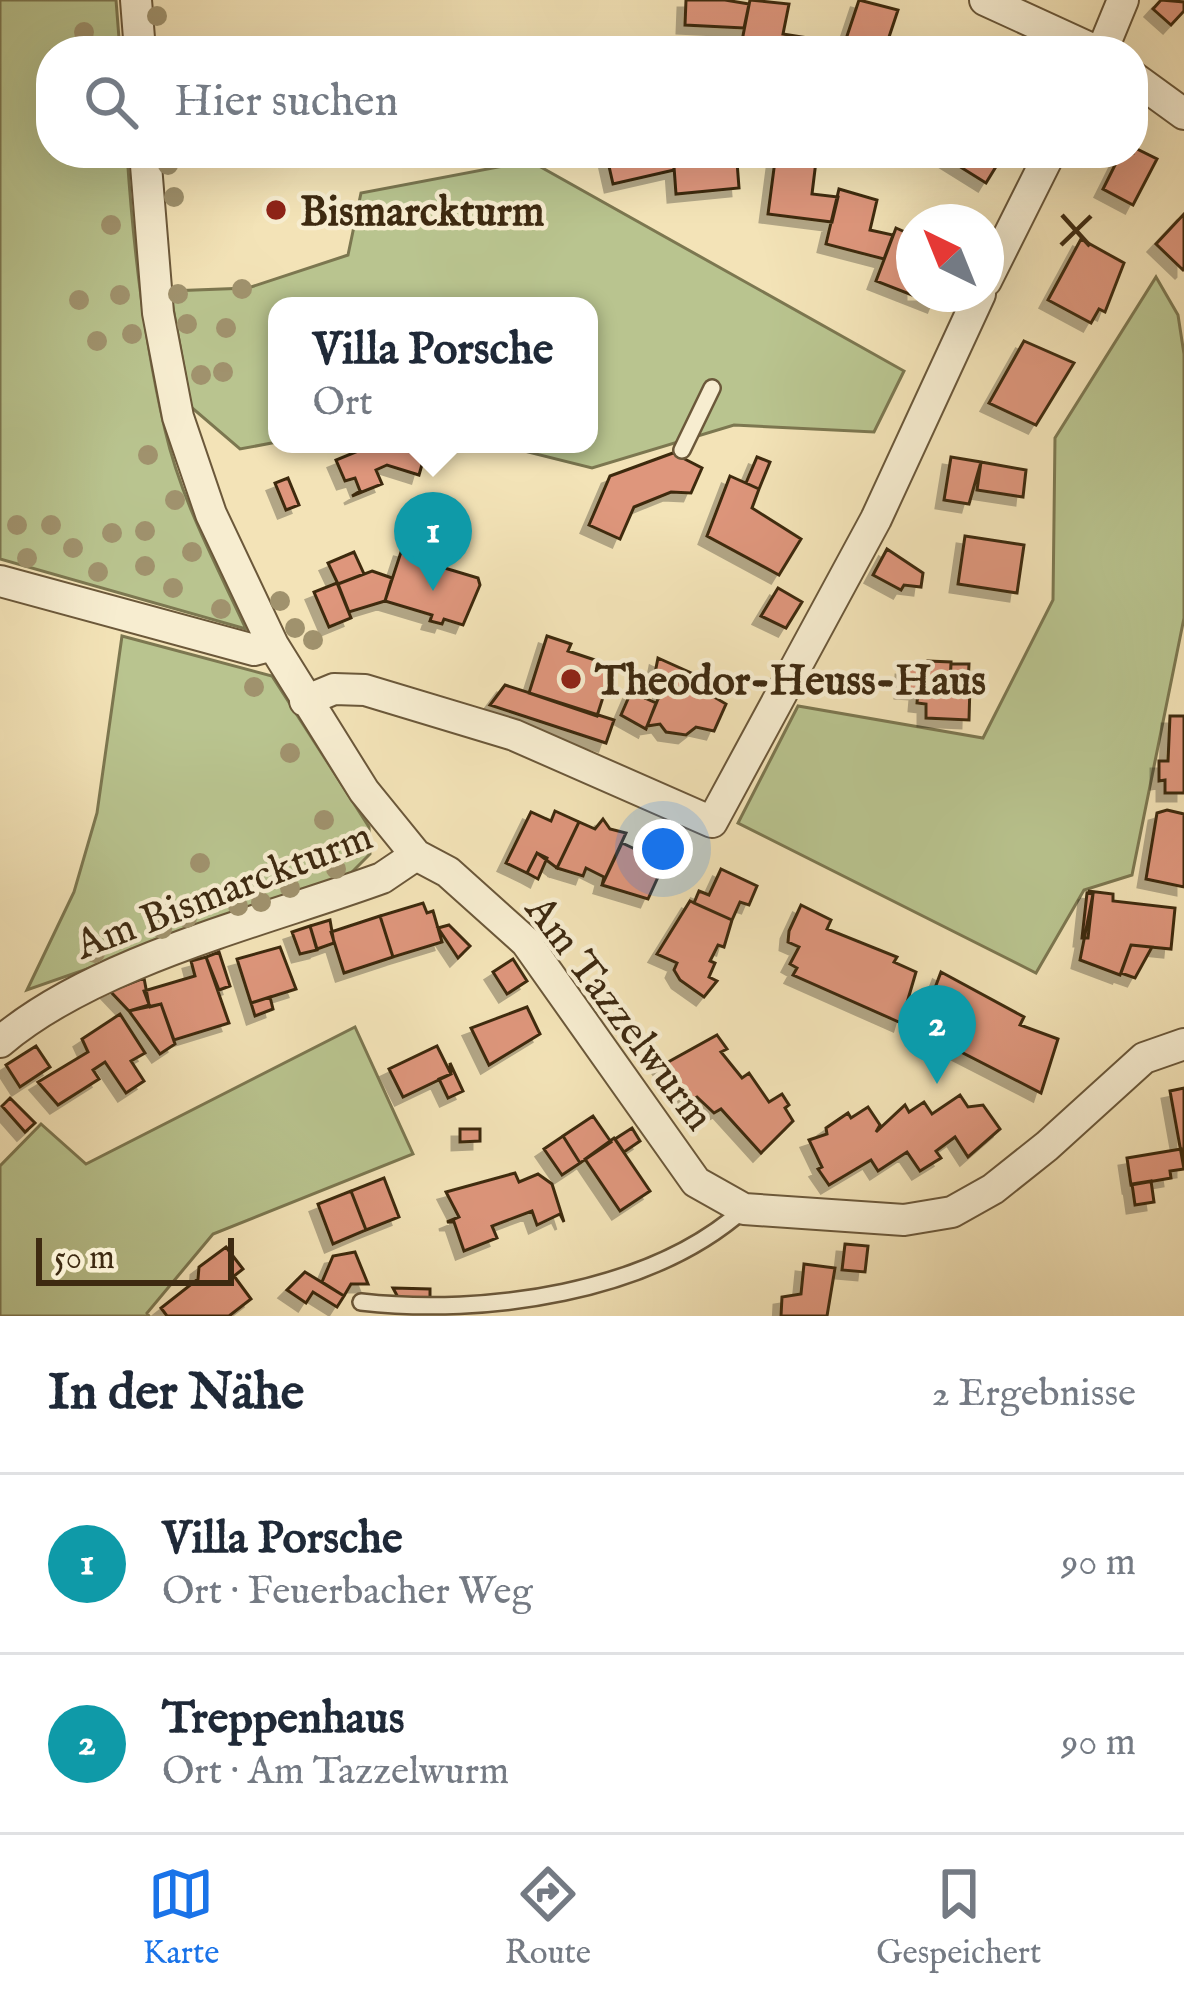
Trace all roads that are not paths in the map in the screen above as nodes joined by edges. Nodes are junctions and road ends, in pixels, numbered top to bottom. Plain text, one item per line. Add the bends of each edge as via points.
1 (136, 0) edge
2 (985, 0) edge
3 (1123, 0) edge
4 (139, 36) edge
5 (1065, 36) edge
6 (1106, 36) edge
7 (1148, 88) edge
8 (1184, 114) edge
9 (148, 168) edge
10 (1042, 168) edge
11 (1004, 245) edge
12 (972, 312) edge
13 (712, 388) dead end
14 (682, 450) dead end
15 (0, 581) edge
16 (273, 645) junction
17 (305, 701) junction
18 (416, 855) junction
19 (0, 1042) edge
20 (1184, 1044) edge
21 (744, 1209) junction
22 (362, 1302) dead end

1 - 4 street
2 - 5 street
3 - 6 street
7 - 8 street
9 - 16 street, Am Tazzelwurm via 163,247 158,313 192,464
10 - 11 street
12 - 17 street via 876,519 712,822 514,735 387,696 334,689
13 - 14 lane
15 - 16 street via 254,650
16 - 17 street, Am Tazzelwurm
17 - 18 street, Am Tazzelwurm
18 - 19 street, Am Bismarckturm via 382,878 102,979
18 - 21 street, Am Tazzelwurm via 448,872 526,942 696,1182
20 - 21 street, Am Tazzelwurm via 1144,1058 1011,1175 952,1212 904,1220
21 - 22 lane via 714,1235 610,1289 438,1313

